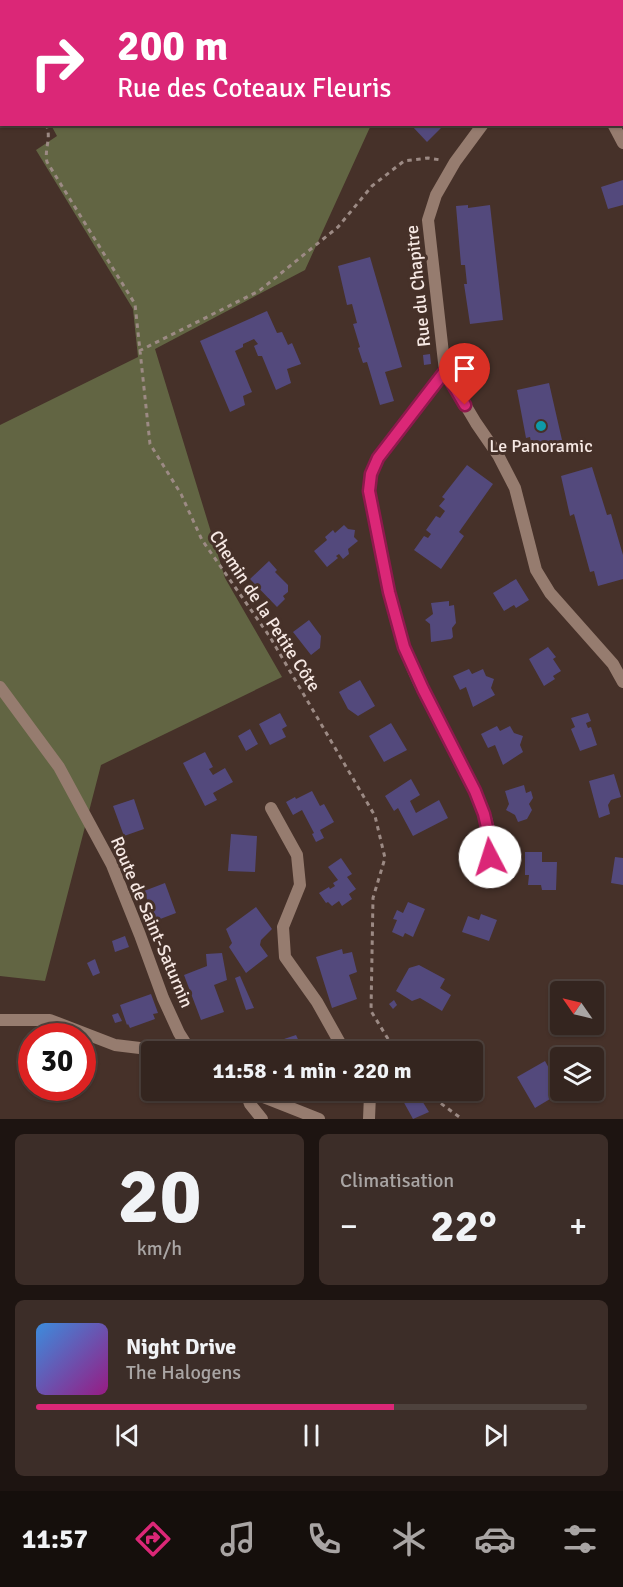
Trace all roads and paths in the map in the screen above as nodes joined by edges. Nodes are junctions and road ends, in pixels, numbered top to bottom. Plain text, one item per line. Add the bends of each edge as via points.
1 (47, 126) edge
2 (482, 126) edge
3 (614, 126) edge
4 (623, 143) edge
5 (455, 162) junction
6 (139, 351) junction
7 (445, 371) junction
8 (623, 682) edge
9 (0, 687) edge
10 (271, 808) dead end
11 (482, 879) dead end
12 (0, 1020) edge
13 (184, 1041) edge
14 (339, 1041) edge
15 (389, 1041) edge
16 (141, 1048) edge
17 (249, 1101) edge
18 (274, 1101) edge
19 (370, 1101) edge
20 (438, 1101) edge
21 (262, 1119) edge
22 (319, 1119) edge
23 (369, 1119) edge
24 (462, 1119) edge

1 - 6 path, Chemin de la Petite Côte via 47,162 135,304
2 - 5 street, Rue du Chapitre
3 - 4 street
5 - 6 path via 428,158 404,161 372,186 338,227 259,291
5 - 7 street, Rue du Chapitre via 436,195 428,220
6 - 15 path, Chemin de la Petite Côte via 150,444 182,494 202,540 270,637 375,816 385,858 373,898 371,1011
7 - 8 street via 515,488 536,570 550,592 613,664
7 - 11 street, Rue du Chapitre via 378,458 369,491 404,647 484,814 490,857
9 - 13 street, Route de Saint-Saturnin via 59,767 112,865
10 - 14 street via 297,855 300,885 283,927 285,957
12 - 16 street via 50,1020 115,1045
17 - 21 street
18 - 22 street
19 - 23 street
20 - 24 path

